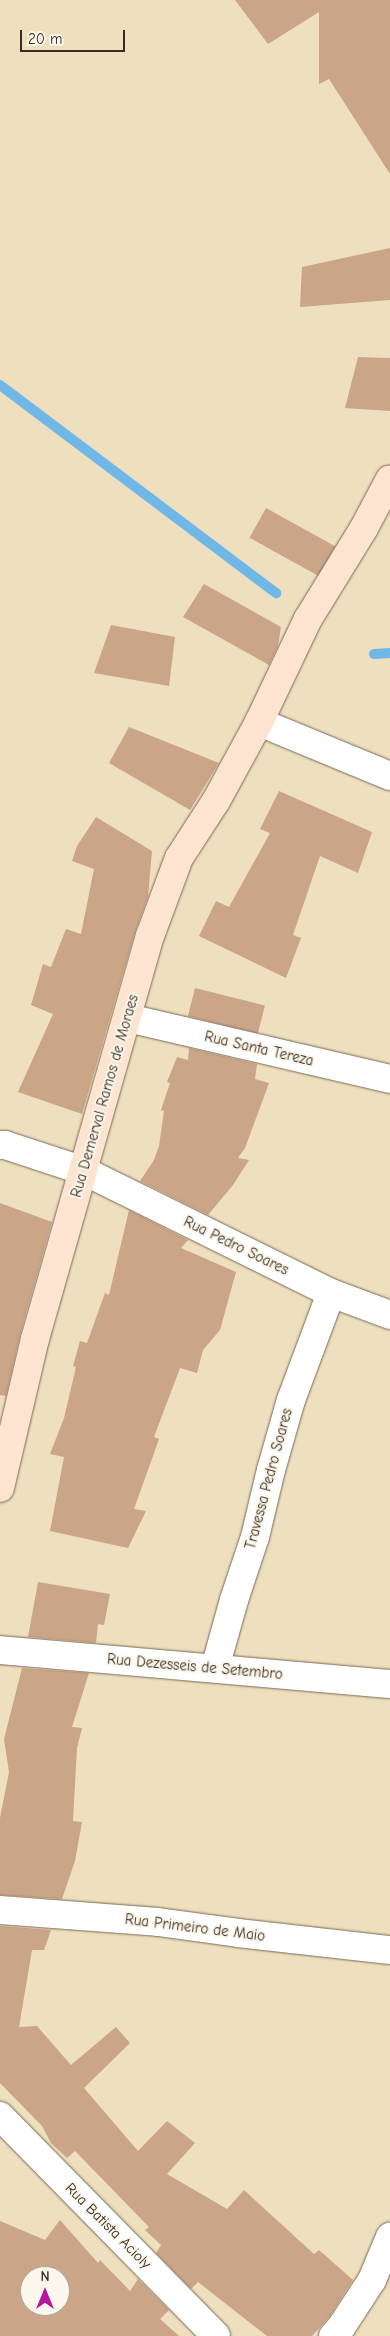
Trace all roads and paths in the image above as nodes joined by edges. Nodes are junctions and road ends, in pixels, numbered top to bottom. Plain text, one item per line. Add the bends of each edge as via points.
1 (390, 479) edge
2 (258, 722) junction
3 (390, 776) edge
4 (128, 1018) junction
5 (390, 1079) edge
6 (0, 1145) edge
7 (84, 1172) junction
8 (332, 1293) junction
9 (390, 1315) edge
10 (0, 1488) edge
11 (0, 1650) edge
12 (215, 1668) junction
13 (390, 1684) edge
14 (0, 1910) edge
15 (390, 1950) edge
16 (0, 2116) edge
17 (390, 2237) edge
18 (216, 2336) edge
19 (333, 2336) edge

1 - 2 street, Rua Demerval Ramos de Moraes via 308,619
2 - 3 street
2 - 4 street, Rua Demerval Ramos de Moraes via 216,801 179,858 150,936
4 - 5 street, Rua Santa Tereza
4 - 7 street, Rua Demerval Ramos de Moraes
6 - 7 street, Rua Pedro Soares
7 - 8 street, Rua Pedro Soares
7 - 10 street, Rua Demerval Ramos de Moraes via 35,1339
8 - 9 street, Rua Pedro Soares
8 - 12 street, Travessa Pedro Soares via 291,1400 255,1537
11 - 12 street, Rua Dezesseis de Setembro
12 - 13 street, Rua Dezesseis de Setembro
14 - 15 street, Rua Primeiro de Maio via 158,1922
16 - 18 street, Rua Batista Acioly
17 - 19 street via 372,2280

